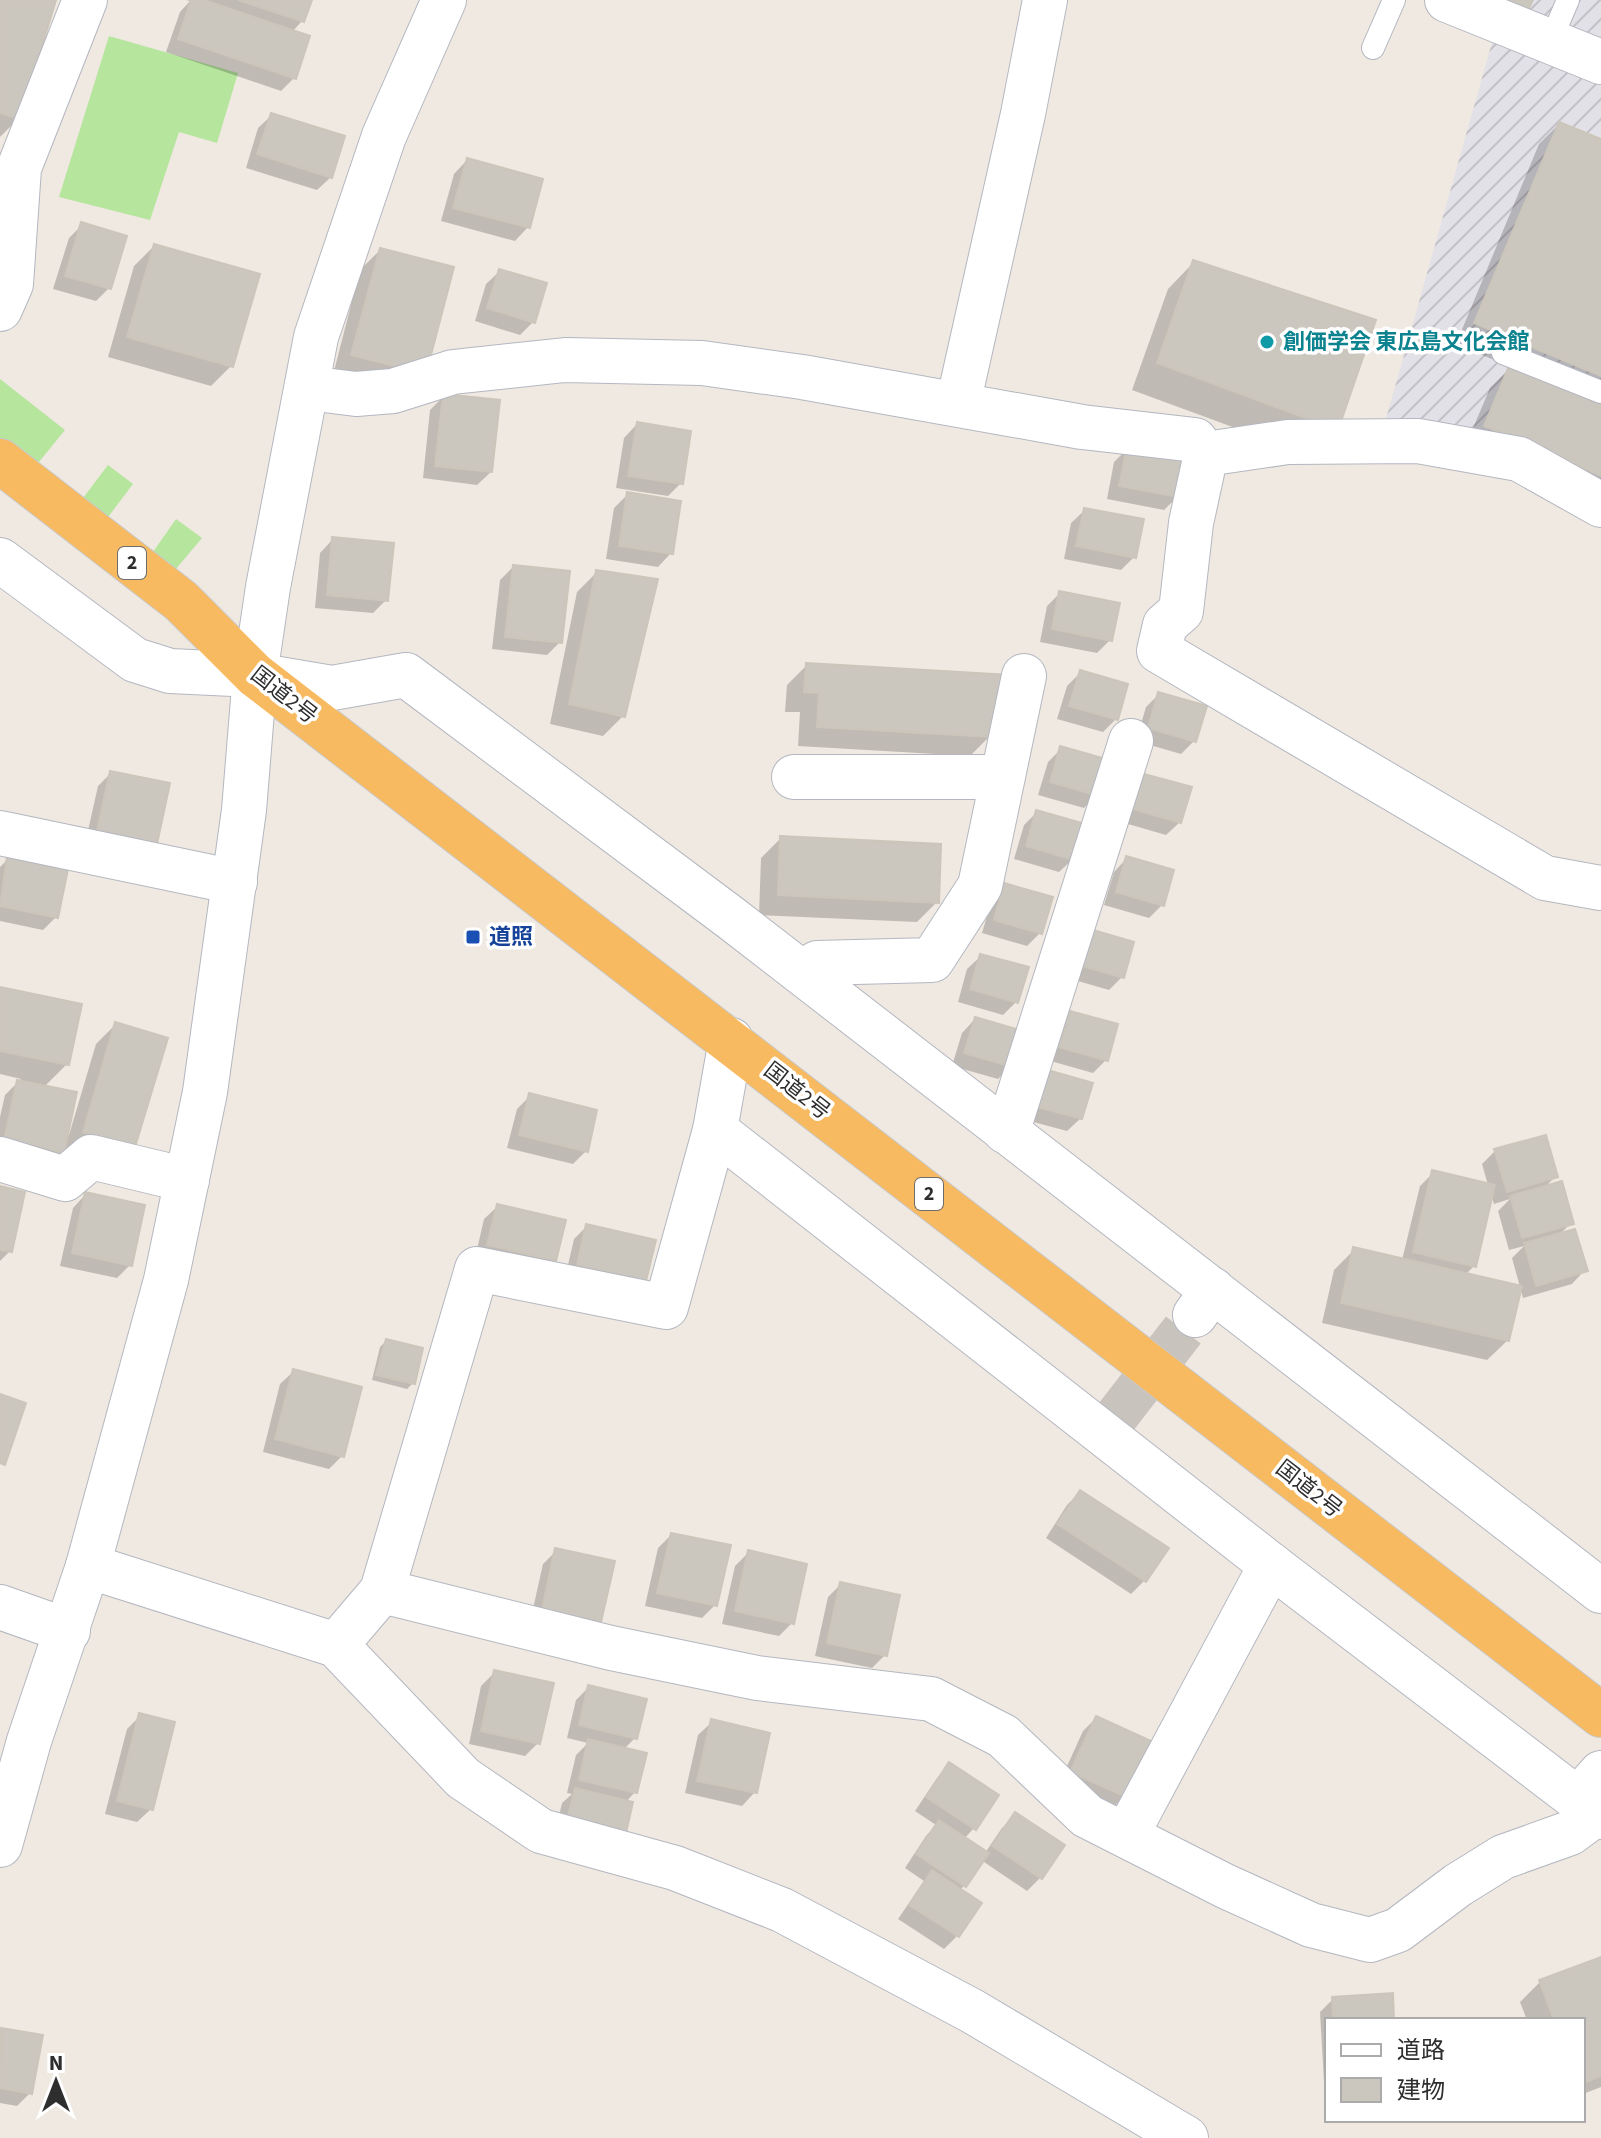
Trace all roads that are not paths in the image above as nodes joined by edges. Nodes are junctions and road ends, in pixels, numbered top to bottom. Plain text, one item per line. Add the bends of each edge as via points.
1 (85, 0) edge
2 (444, 0) edge
3 (1045, 0) edge
4 (1394, 0) edge
5 (1447, 0) edge
6 (1568, 0) edge
7 (1550, 42) junction
8 (1373, 48) dead end
9 (1601, 62) edge
10 (0, 309) edge
11 (1503, 353) dead end
12 (308, 388) junction
13 (1601, 392) edge
14 (958, 404) junction
15 (1206, 454) junction
16 (0, 461) edge
17 (1601, 505) edge
18 (0, 560) edge
19 (255, 675) junction
20 (1024, 676) dead end
21 (1131, 741) dead end
22 (794, 777) dead end
23 (1003, 777) junction
24 (0, 833) edge
25 (235, 882) junction
26 (1601, 888) edge
27 (817, 963) dead end
28 (731, 1040) junction
29 (715, 1130) junction
30 (1005, 1131) junction
31 (0, 1159) edge
32 (187, 1180) junction
33 (1271, 1565) junction
34 (88, 1566) junction
35 (382, 1591) junction
36 (1601, 1591) edge
37 (0, 1607) edge
38 (68, 1631) junction
39 (336, 1645) junction
40 (1601, 1715) edge
41 (1594, 1800) edge
42 (1127, 1834) junction
43 (0, 1845) edge
44 (1186, 2138) edge

1 - 10 street via 19,168 11,284
2 - 12 street via 384,136 316,337
3 - 14 street
4 - 8 lane
5 - 7 street
6 - 7 lane
7 - 9 street
11 - 13 lane
12 - 14 street via 356,394 393,391 453,372 565,360 687,362
12 - 19 street
14 - 15 street via 1082,427 1195,440
15 - 17 street via 1288,442 1418,441 1519,459
15 - 26 street via 1181,611 1165,625 1159,651 1545,878
16 - 19 highway, 国道2号 / 2 via 181,601
18 - 19 street via 135,660 170,671
19 - 25 street
19 - 28 highway, 国道2号 / 2
19 - 30 street via 332,688 406,675
20 - 23 street
21 - 30 street
22 - 23 street
23 - 27 street via 980,886 932,960
24 - 25 street
25 - 32 street
28 - 29 street
28 - 40 highway, 国道2号 / 2
29 - 33 street via 1109,1425
29 - 35 street via 666,1307 477,1269
30 - 36 street via 1204,1303
31 - 32 street via 65,1179 91,1157
32 - 34 street via 166,1280
33 - 41 street
33 - 42 street
34 - 38 street
34 - 39 street
35 - 39 street
35 - 42 street via 757,1678 931,1699 1003,1736 1087,1816
37 - 38 street
38 - 43 street
39 - 44 street via 463,1778 541,1831 675,1868 782,1910 972,2011
41 - 42 street via 1570,1833 1503,1857 1398,1930 1370,1940 1311,1925

